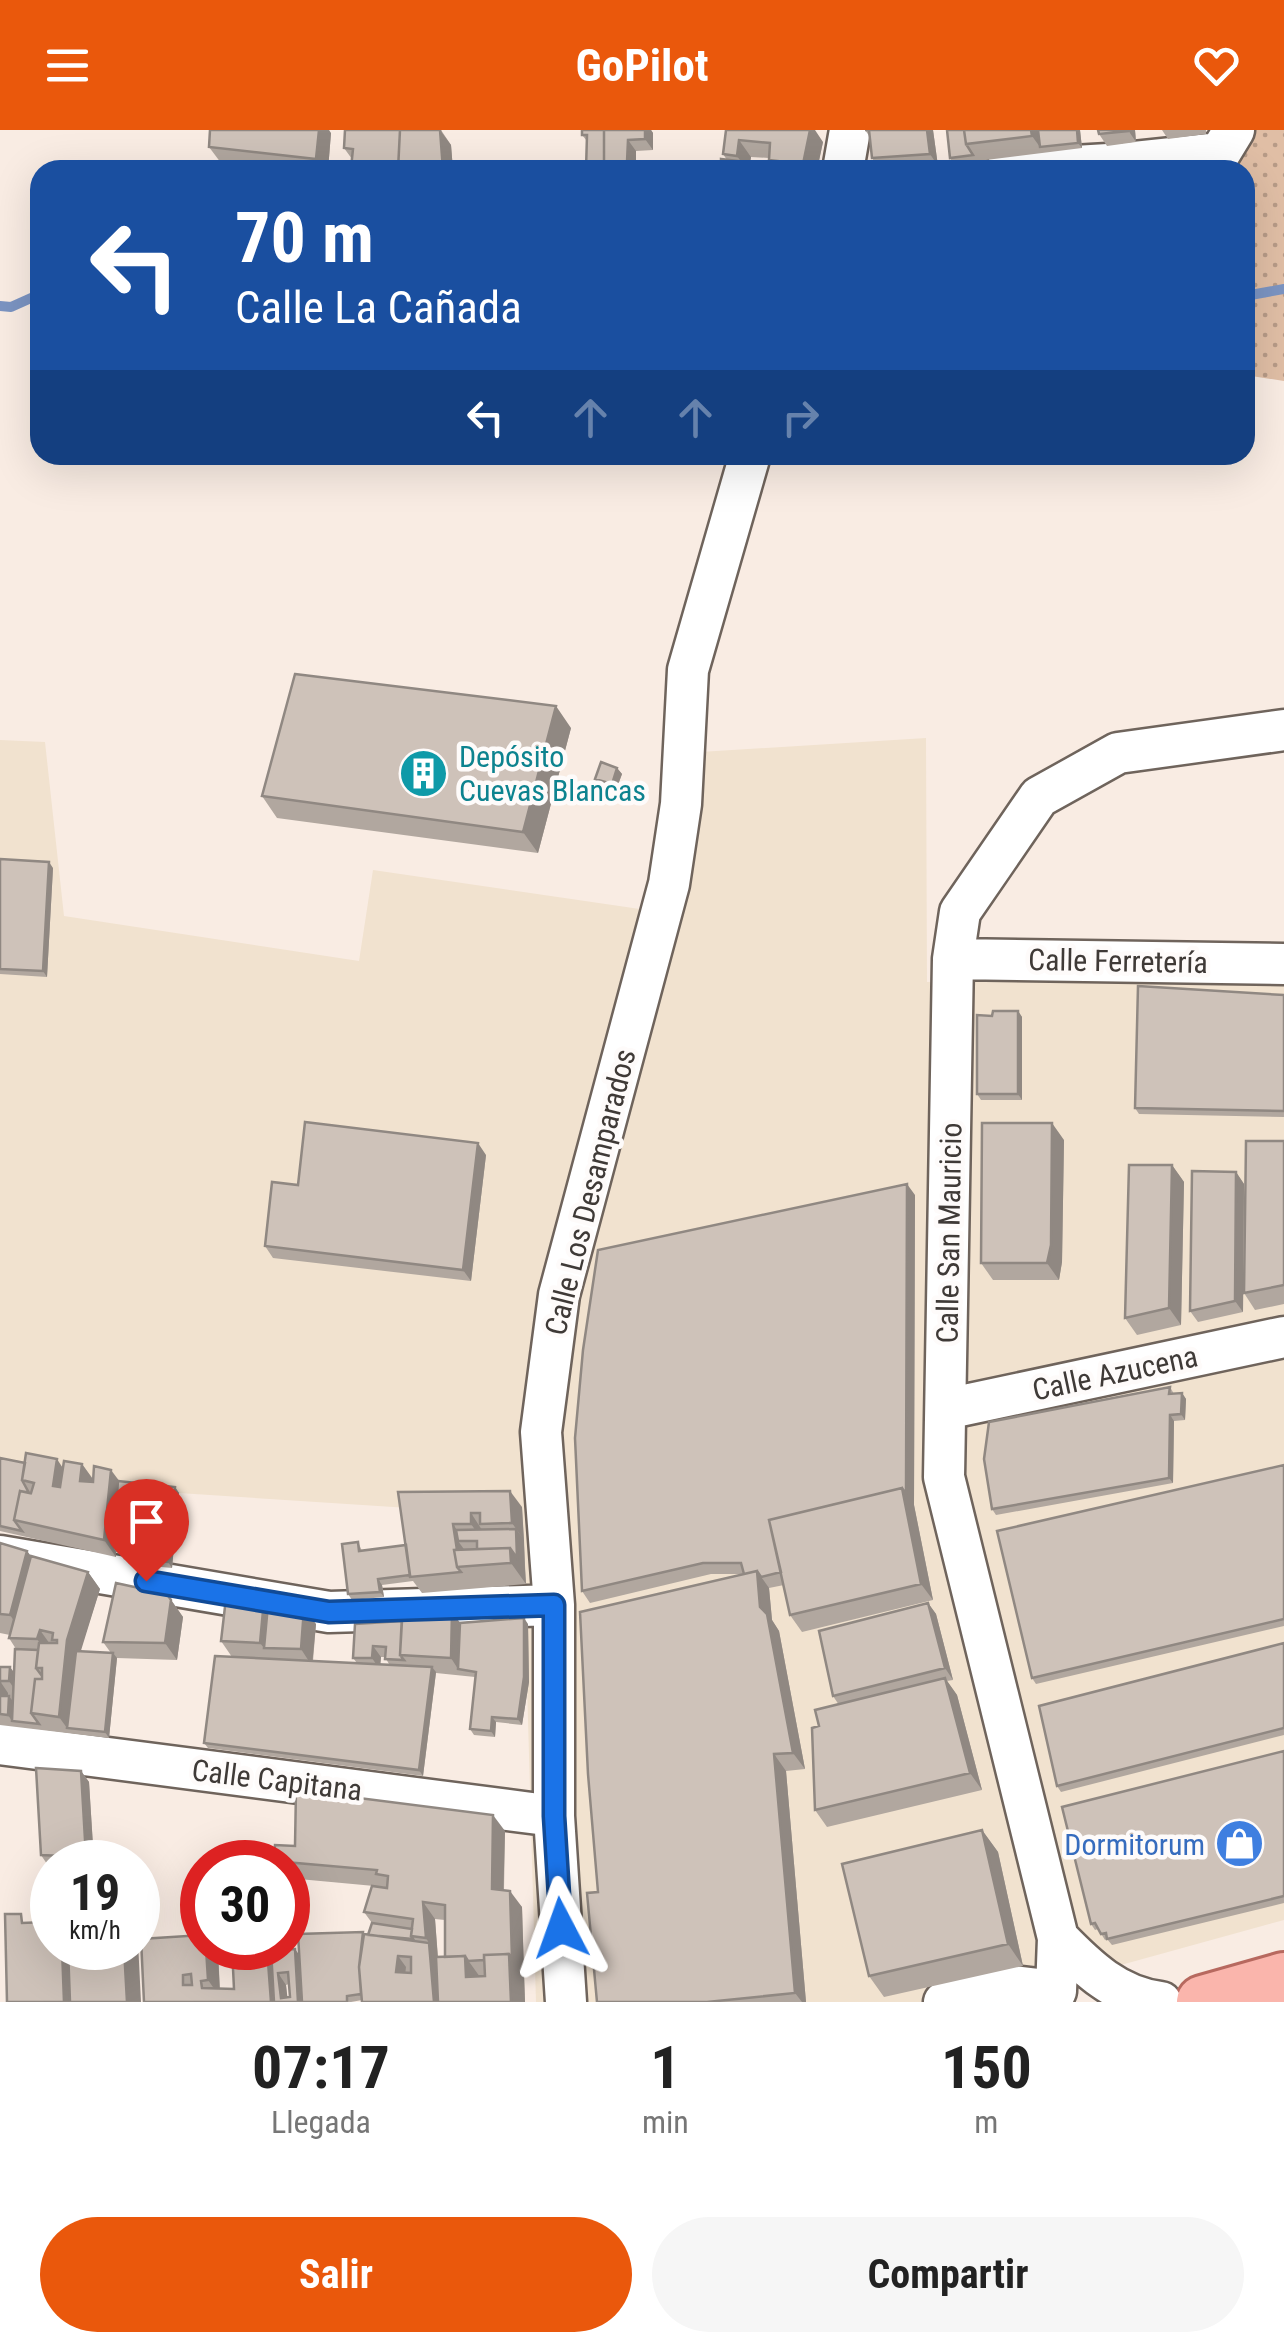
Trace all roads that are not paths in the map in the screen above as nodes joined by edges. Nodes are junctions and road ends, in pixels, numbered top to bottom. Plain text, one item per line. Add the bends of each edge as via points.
1 (850, 130) edge
2 (1227, 141) edge
3 (845, 160) edge
4 (1143, 160) edge
5 (747, 465) edge
6 (1284, 730) edge
7 (953, 958) junction
8 (1284, 964) edge
9 (1284, 1337) edge
10 (946, 1408) junction
11 (0, 1556) edge
12 (554, 1605) junction
13 (0, 1744) edge
14 (554, 1816) junction
15 (1058, 1938) junction
16 (1284, 1979) edge
17 (1053, 1996) edge
18 (566, 2002) edge
19 (944, 2002) edge
20 (1161, 2002) edge
21 (1202, 2002) edge

1 - 3 street
2 - 4 street
5 - 12 street, Calle Los Desamparados via 688,670 681,804 668,884 559,1295 541,1432
6 - 7 street, Calle San Mauricio via 1118,754 1039,797 960,912
7 - 8 street, Calle Ferretería
7 - 10 street, Calle San Mauricio
9 - 10 street, Calle Azucena
10 - 15 street, Calle San Mauricio via 944,1478
11 - 12 street via 329,1612
12 - 14 street, Calle Los Desamparados
13 - 14 street, Calle Capitana
14 - 18 street, Calle Los Desamparados
15 - 17 street, Calle San Mauricio
15 - 20 street via 1108,1983
16 - 21 main road
17 - 19 street via 1012,1986

